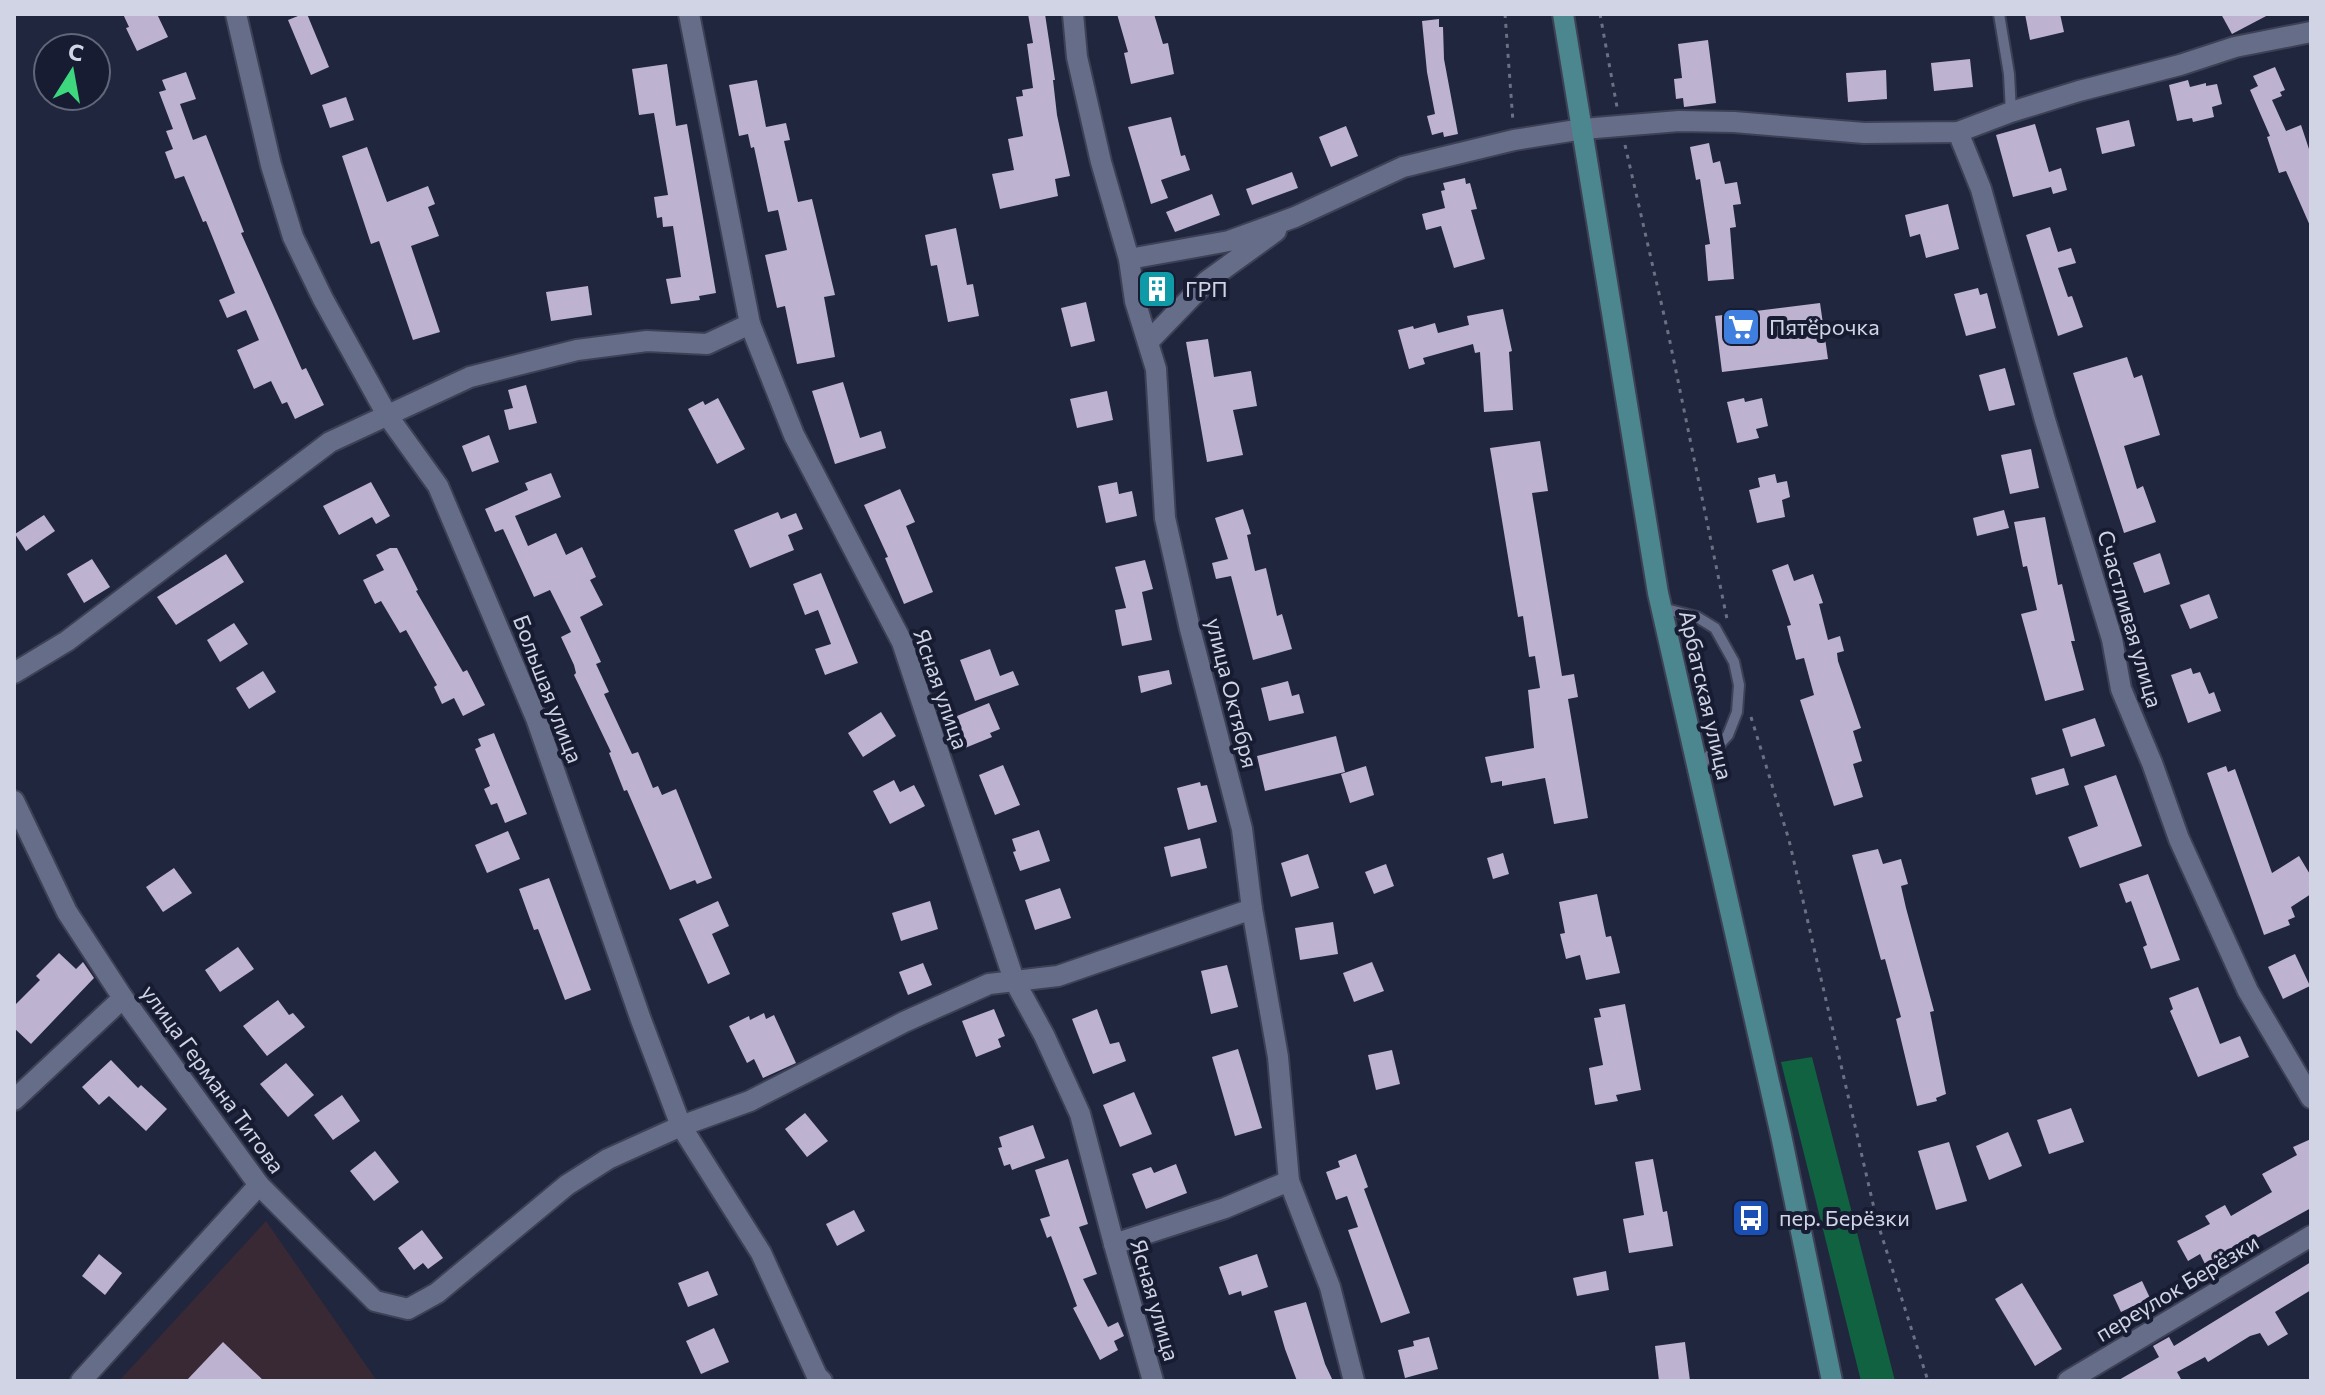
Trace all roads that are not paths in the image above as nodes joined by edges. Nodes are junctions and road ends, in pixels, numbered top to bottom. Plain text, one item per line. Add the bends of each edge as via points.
1 (236, 14) edge
2 (689, 14) edge
3 (1073, 14) edge
4 (1563, 14) edge
5 (1999, 14) edge
6 (2311, 32) edge
7 (2011, 112) junction
8 (1583, 129) junction
9 (1958, 132) junction
10 (1295, 217) junction
11 (1129, 259) junction
12 (750, 324) junction
13 (1148, 342) junction
14 (387, 415) junction
15 (1662, 608) junction
16 (14, 673) edge
17 (1698, 768) junction
18 (14, 801) edge
19 (1252, 909) junction
20 (1014, 980) junction
21 (123, 998) junction
22 (2311, 1098) edge
23 (14, 1100) edge
24 (681, 1126) junction
25 (1289, 1181) junction
26 (259, 1185) junction
27 (2311, 1236) edge
28 (1114, 1244) junction
29 (81, 1381) edge
30 (822, 1381) edge
31 (1153, 1381) edge
32 (1354, 1381) edge
33 (1832, 1381) edge
34 (2068, 1381) edge

1 - 14 street, Большая улица via 293,237
2 - 12 street, Ясная улица
3 - 11 street, улица Октября via 1094,132
4 - 8 main road, Арбатская улица
5 - 7 lane
6 - 7 street via 2235,47
7 - 9 street
8 - 9 street via 1679,121 1864,133
8 - 10 street via 1403,167
8 - 15 main road, Арбатская улица
9 - 22 street, Счастливая улица via 1981,189 2112,639 2121,689 2179,839 2248,991
10 - 11 street via 1229,241
10 - 13 street via 1207,281
11 - 13 street, улица Октября
12 - 14 street via 707,344 647,341 516,365 470,377
12 - 20 street, Ясная улица via 794,435 902,642
13 - 19 street, улица Октября via 1156,369 1165,518 1242,829
14 - 16 street via 330,442 67,641
14 - 24 street, Большая улица via 438,486 525,691
15 - 17 main road, Арбатская улица
15 - 17 lane via 1715,628 1734,662 1737,712 1728,735
17 - 33 main road, Арбатская улица
18 - 21 street, улица Германа Титова via 67,912
19 - 20 street, улица Германа Титова via 1058,976
19 - 25 street, улица Октября via 1278,1057
20 - 24 street, улица Германа Титова via 989,984 750,1101
20 - 28 street, Ясная улица via 1080,1114
21 - 23 street
21 - 26 street, улица Германа Титова
24 - 26 street, улица Германа Титова via 608,1159 567,1185 437,1293 408,1309 375,1301
24 - 30 street, Большая улица via 761,1253
25 - 28 street
25 - 32 street, улица Октября via 1330,1287
26 - 29 street
27 - 34 street, переулок Берёзки
28 - 31 street, Ясная улица

